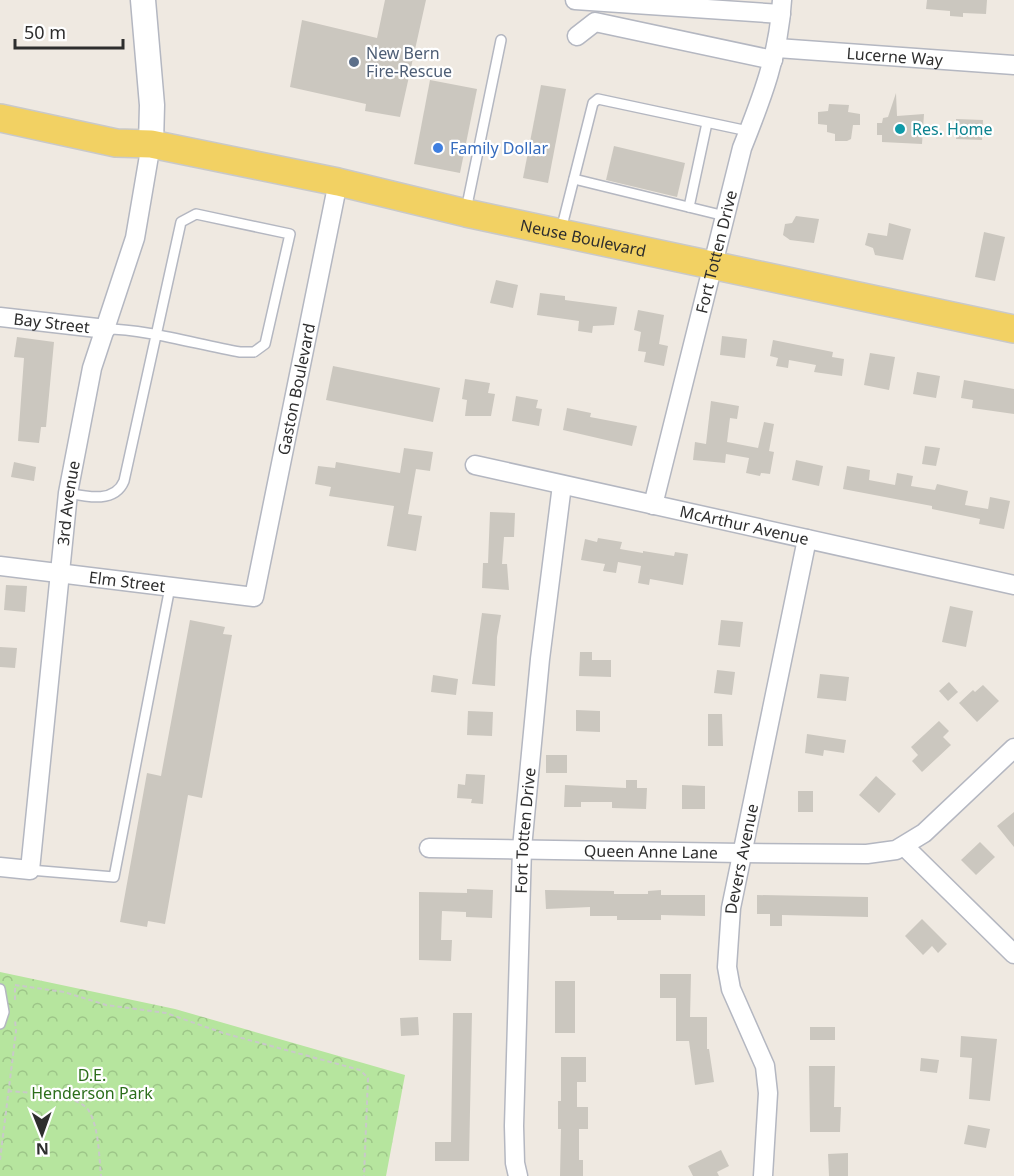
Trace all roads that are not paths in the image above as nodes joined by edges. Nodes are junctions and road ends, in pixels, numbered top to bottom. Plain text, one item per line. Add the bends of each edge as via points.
1 (143, 0) edge
2 (575, 0) edge
3 (782, 7) edge
4 (577, 36) dead end
5 (501, 40) dead end
6 (775, 54) junction
7 (1014, 65) edge
8 (0, 100) edge
9 (0, 118) edge
10 (707, 123) junction
11 (748, 131) junction
12 (151, 144) junction
13 (574, 179) junction
14 (338, 182) junction
15 (689, 207) junction
16 (466, 213) junction
17 (725, 216) junction
18 (560, 232) junction
19 (711, 266) junction
20 (0, 317) edge
21 (106, 329) junction
22 (1014, 329) edge
23 (156, 337) junction
24 (475, 465) dead end
25 (562, 485) junction
26 (68, 494) junction
27 (653, 505) junction
28 (807, 539) junction
29 (0, 567) edge
30 (60, 573) junction
31 (1014, 585) edge
32 (170, 587) junction
33 (254, 597) joint
34 (1014, 748) edge
35 (904, 846) junction
36 (429, 848) dead end
37 (522, 848) junction
38 (742, 853) junction
39 (0, 867) edge
40 (30, 870) junction
41 (1014, 954) edge
42 (0, 989) edge
43 (0, 1024) edge
44 (518, 1176) edge
45 (763, 1176) edge

1 - 12 main road via 152,105
2 - 3 street
3 - 6 street, Fort Totten Drive
4 - 6 street, Lucerne Way via 595,22
5 - 16 lane
6 - 7 street, Lucerne Way
6 - 11 street, Fort Totten Drive
8 - 12 main road, Neuse Boulevard via 119,126
9 - 12 main road, Neuse Boulevard via 116,143
10 - 11 lane
10 - 13 lane via 598,99 593,103
10 - 15 lane
11 - 17 street, Fort Totten Drive
12 - 14 main road, Neuse Boulevard
12 - 21 street, 3rd Avenue via 135,238
13 - 15 lane
13 - 18 lane
14 - 16 main road, Neuse Boulevard
14 - 33 street, Gaston Boulevard
15 - 17 lane
16 - 18 main road, Neuse Boulevard
17 - 19 street, Fort Totten Drive
18 - 19 main road, Neuse Boulevard
19 - 22 main road, Neuse Boulevard
19 - 27 street, Fort Totten Drive
20 - 21 street, Bay Street
21 - 23 lane
21 - 26 street, 3rd Avenue via 92,368
23 - 23 lane via 240,352 254,352 265,344 290,234 196,214 181,222
23 - 26 lane via 121,489 105,498
24 - 25 street, McArthur Avenue
25 - 27 street, McArthur Avenue
25 - 37 street, Fort Totten Drive
26 - 30 street, 3rd Avenue
27 - 28 street, McArthur Avenue
28 - 31 street, McArthur Avenue
28 - 38 street, Devers Avenue
29 - 30 street, Elm Street
30 - 32 street, Elm Street
30 - 40 street, 3rd Avenue
32 - 33 street, Elm Street
32 - 40 lane via 114,877
34 - 35 street, Queen Anne Lane via 924,833
35 - 38 street, Queen Anne Lane via 867,854
35 - 41 street
36 - 37 street, Queen Anne Lane
37 - 38 street, Queen Anne Lane
37 - 44 street, Fort Totten Drive via 514,1126
38 - 45 street, Devers Avenue via 731,908 727,968 731,989 765,1066 768,1104
39 - 40 street
42 - 43 lane via 4,1012

